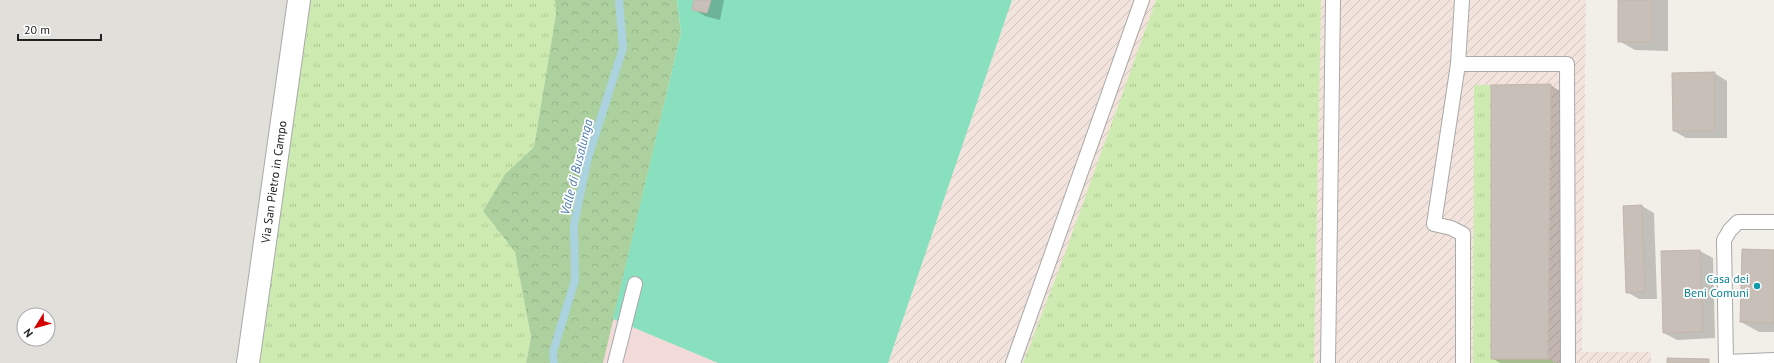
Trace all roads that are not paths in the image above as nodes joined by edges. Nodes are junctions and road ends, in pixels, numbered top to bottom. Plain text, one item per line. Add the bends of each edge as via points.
1 (299, 0) edge
2 (1142, 0) edge
3 (1333, 0) edge
4 (1462, 0) edge
5 (1458, 64) junction
6 (1774, 222) edge
7 (635, 284) dead end
8 (1774, 360) edge
9 (248, 363) edge
10 (616, 363) edge
11 (1013, 363) edge
12 (1328, 363) edge
13 (1463, 363) edge
14 (1568, 363) edge
15 (1726, 363) edge

1 - 9 street, Via San Pietro in Campo
2 - 11 lane
3 - 12 lane
4 - 5 lane
5 - 13 lane via 1434,224 1463,234
5 - 14 lane via 1567,64
6 - 15 lane via 1738,222 1724,240
7 - 10 lane
8 - 15 lane

